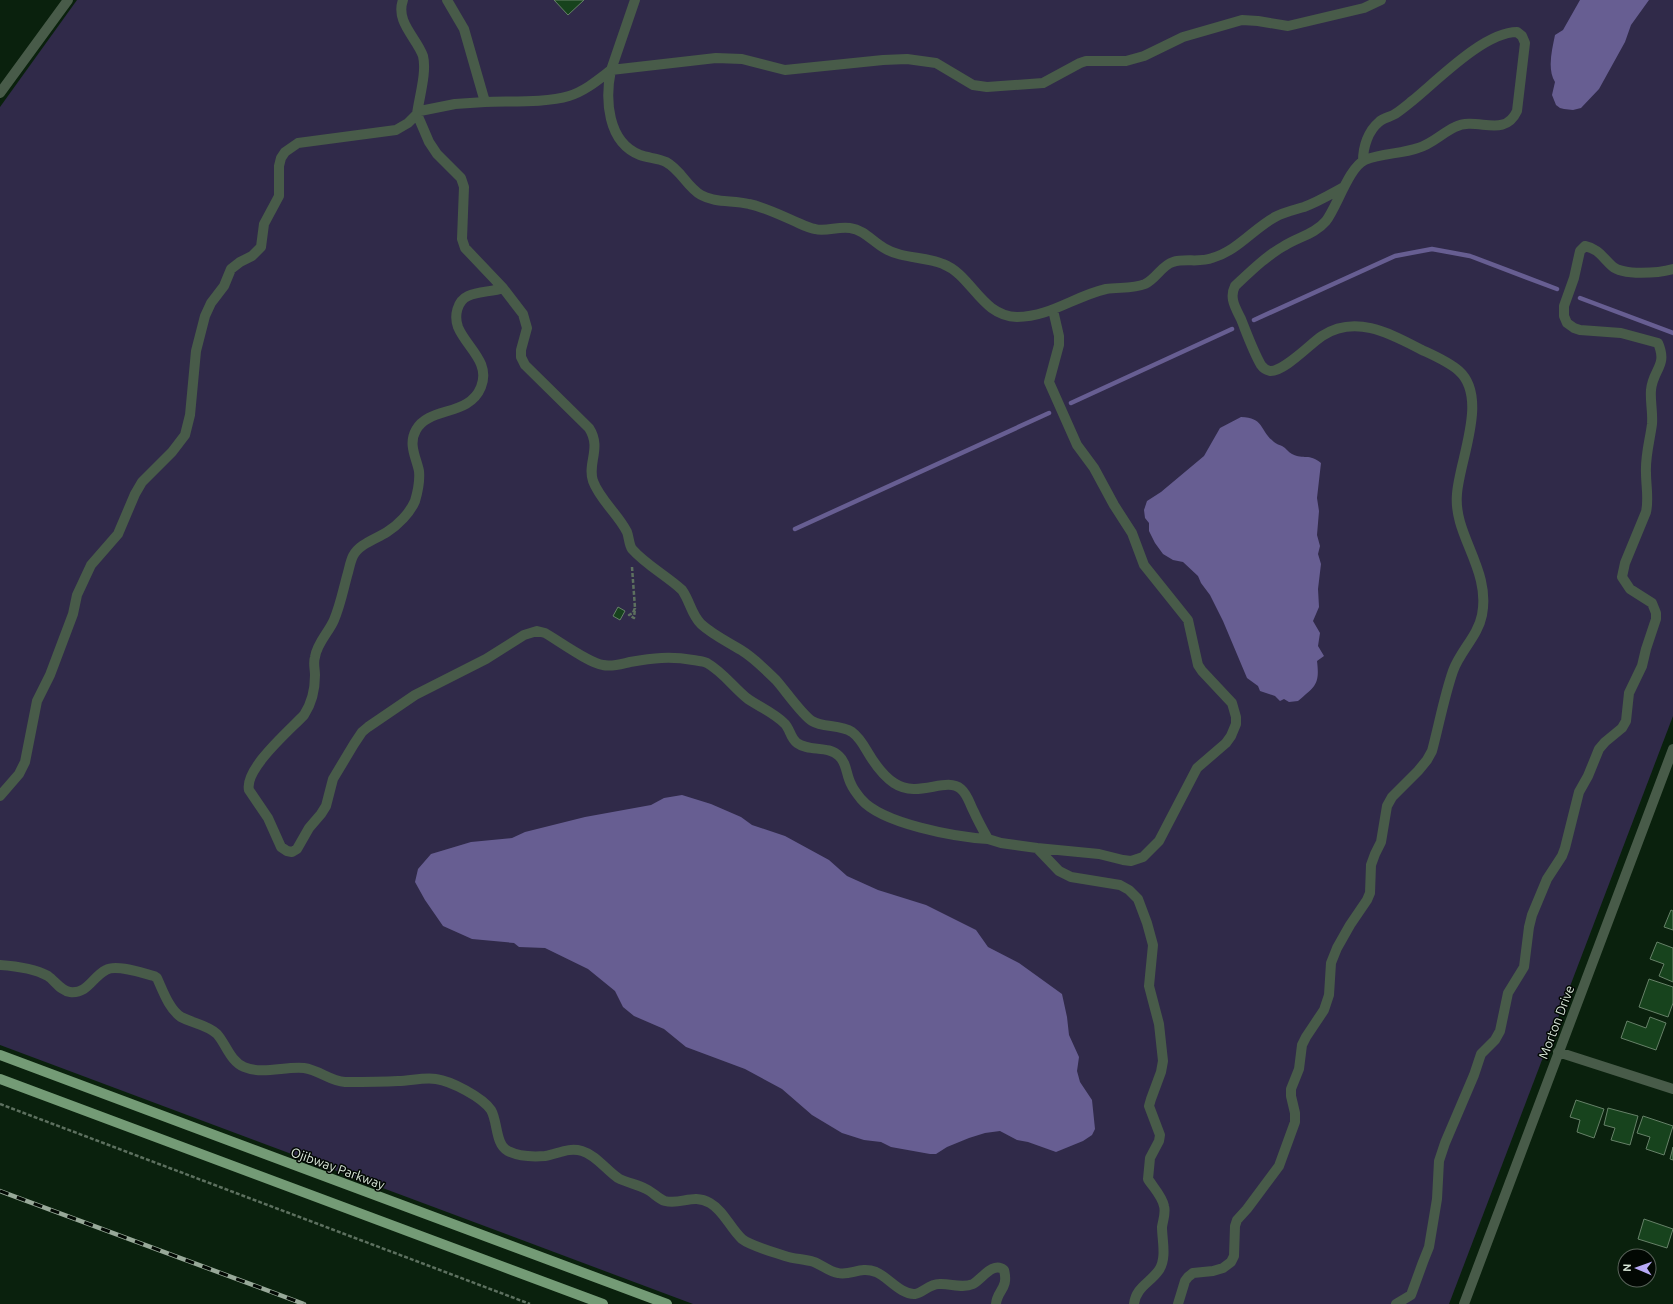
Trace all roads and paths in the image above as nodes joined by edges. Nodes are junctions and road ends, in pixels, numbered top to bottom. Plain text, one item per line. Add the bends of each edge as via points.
1 (68, 0) edge
2 (403, 0) edge
3 (447, 0) edge
4 (635, 0) edge
5 (1381, 0) edge
6 (611, 70) junction
7 (0, 93) edge
8 (485, 102) junction
9 (419, 114) junction
10 (1364, 161) junction
11 (1344, 187) junction
12 (1673, 269) edge
13 (503, 288) junction
14 (1053, 310) junction
15 (631, 548) junction
16 (635, 608) dead end
17 (1673, 749) edge
18 (0, 796) edge
19 (988, 839) junction
20 (1042, 850) junction
21 (0, 965) edge
22 (1558, 1052) junction
23 (0, 1055) edge
24 (0, 1079) edge
25 (1673, 1089) edge
26 (0, 1104) edge
27 (530, 1304) edge
28 (603, 1304) edge
29 (667, 1304) edge
30 (996, 1304) edge
31 (1134, 1304) edge
32 (1178, 1304) edge
33 (1396, 1304) edge
34 (1464, 1304) edge

1 - 7 street
2 - 9 street via 403,18 423,56
3 - 8 street via 464,29
4 - 6 street
5 - 6 street via 1364,8 1288,26 1251,20 1231,22 1182,37 1144,56 1126,61 1086,61 1043,83 1036,84 981,87 967,82 936,63 907,59 785,70 742,59 716,58
6 - 8 street via 570,96 558,99
6 - 14 street via 608,86 609,114 612,125 624,143 641,156 667,162 700,195 759,206 813,229 843,227 858,230 897,254 945,264 985,303 999,312 1016,317
8 - 9 street via 455,104
9 - 13 street via 429,142 461,178 464,187 464,248
9 - 18 street via 396,130 298,143 281,158 278,166 279,196 264,224 260,247 252,256 231,269 224,286 205,316 196,352 190,415 185,435 142,482 118,534 91,565 77,595 73,614 50,675 37,700 25,762 19,774
10 - 10 street via 1365,145 1378,122 1401,109 1488,41 1508,32 1517,32 1522,36 1525,43 1517,111 1508,123 1499,126 1465,123 1418,148
10 - 11 street
11 - 14 street via 1325,198 1278,215 1238,244 1213,258 1173,262 1149,282 1140,286 1107,289
11 - 32 street via 1337,204 1319,229 1285,245 1252,270 1235,286 1233,301 1262,366 1268,371 1283,366 1323,335 1345,326 1362,326 1393,335 1446,362 1464,376 1472,398 1471,420 1457,502 1463,531 1481,575 1484,599 1482,615 1478,628 1453,670 1432,751 1387,806 1381,842 1371,865 1370,893 1337,948 1331,963 1330,995 1302,1046 1299,1069 1291,1088 1294,1122 1279,1166 1238,1220 1231,1262 1213,1272 1193,1273 1188,1276
12 - 33 street via 1645,273 1619,269 1610,265 1601,254 1585,246 1580,251 1564,306 1567,323 1574,328 1648,340 1658,343 1662,352 1662,362 1651,392 1652,421 1646,472 1646,512 1625,563 1622,577 1630,589 1652,603 1656,619 1642,666 1628,693 1626,721 1599,749 1579,792 1562,856 1547,878 1532,915 1524,967 1508,993 1500,1031 1481,1054 1445,1143 1439,1161 1437,1198 1429,1247 1411,1295
13 - 15 street via 523,314 527,328 521,350 525,365 594,435 593,480 601,496 627,532
13 - 19 street via 468,296 459,304 456,312 458,328 481,364 482,385 472,401 424,421 415,431 412,441 420,482 414,502 398,523 363,545 353,556 334,619 315,656 315,688 309,707 261,760 250,776 247,785 249,790 268,818 281,847 292,852 297,849 326,806 333,779 368,726 415,695 486,659 524,635 538,631 603,665 665,657 705,662 719,671 748,699 784,723 795,742 837,754 844,762 850,784 874,810 895,820 944,834
14 - 20 street via 1059,345 1050,382 1077,445 1094,468 1134,537 1144,565 1188,620 1198,665 1232,703 1236,724 1226,743 1197,768 1159,841 1143,856 1131,861 1099,854
15 - 16 path
15 - 19 street via 682,590 701,624 743,651 763,668 812,721 852,732 859,738 880,770 896,784 916,790 948,784 961,788
17 - 22 street, Morton Drive
19 - 20 street
20 - 31 street via 1059,871 1071,877 1120,885 1134,894 1152,940 1149,986 1159,1024 1163,1061 1149,1106 1160,1135 1150,1158 1148,1179 1164,1204 1165,1210 1160,1268 1139,1288
21 - 30 street via 47,976 70,992 84,989 106,970 111,969 154,976 175,1012 213,1031 236,1062 242,1066 264,1070 307,1069 338,1082 434,1078 446,1081 469,1093 489,1108 496,1123 500,1144 507,1151 546,1156 568,1149 582,1151 591,1155 623,1181 647,1189 665,1201 702,1199 719,1210 738,1234 749,1243 785,1256 816,1263 839,1273 874,1271 908,1293 914,1294 931,1285 939,1284 969,1286 991,1270 1001,1268 1004,1270 1006,1283
22 - 25 street
22 - 34 street, Morton Drive
23 - 29 main road, Ojibway Parkway
24 - 28 main road
26 - 27 path

